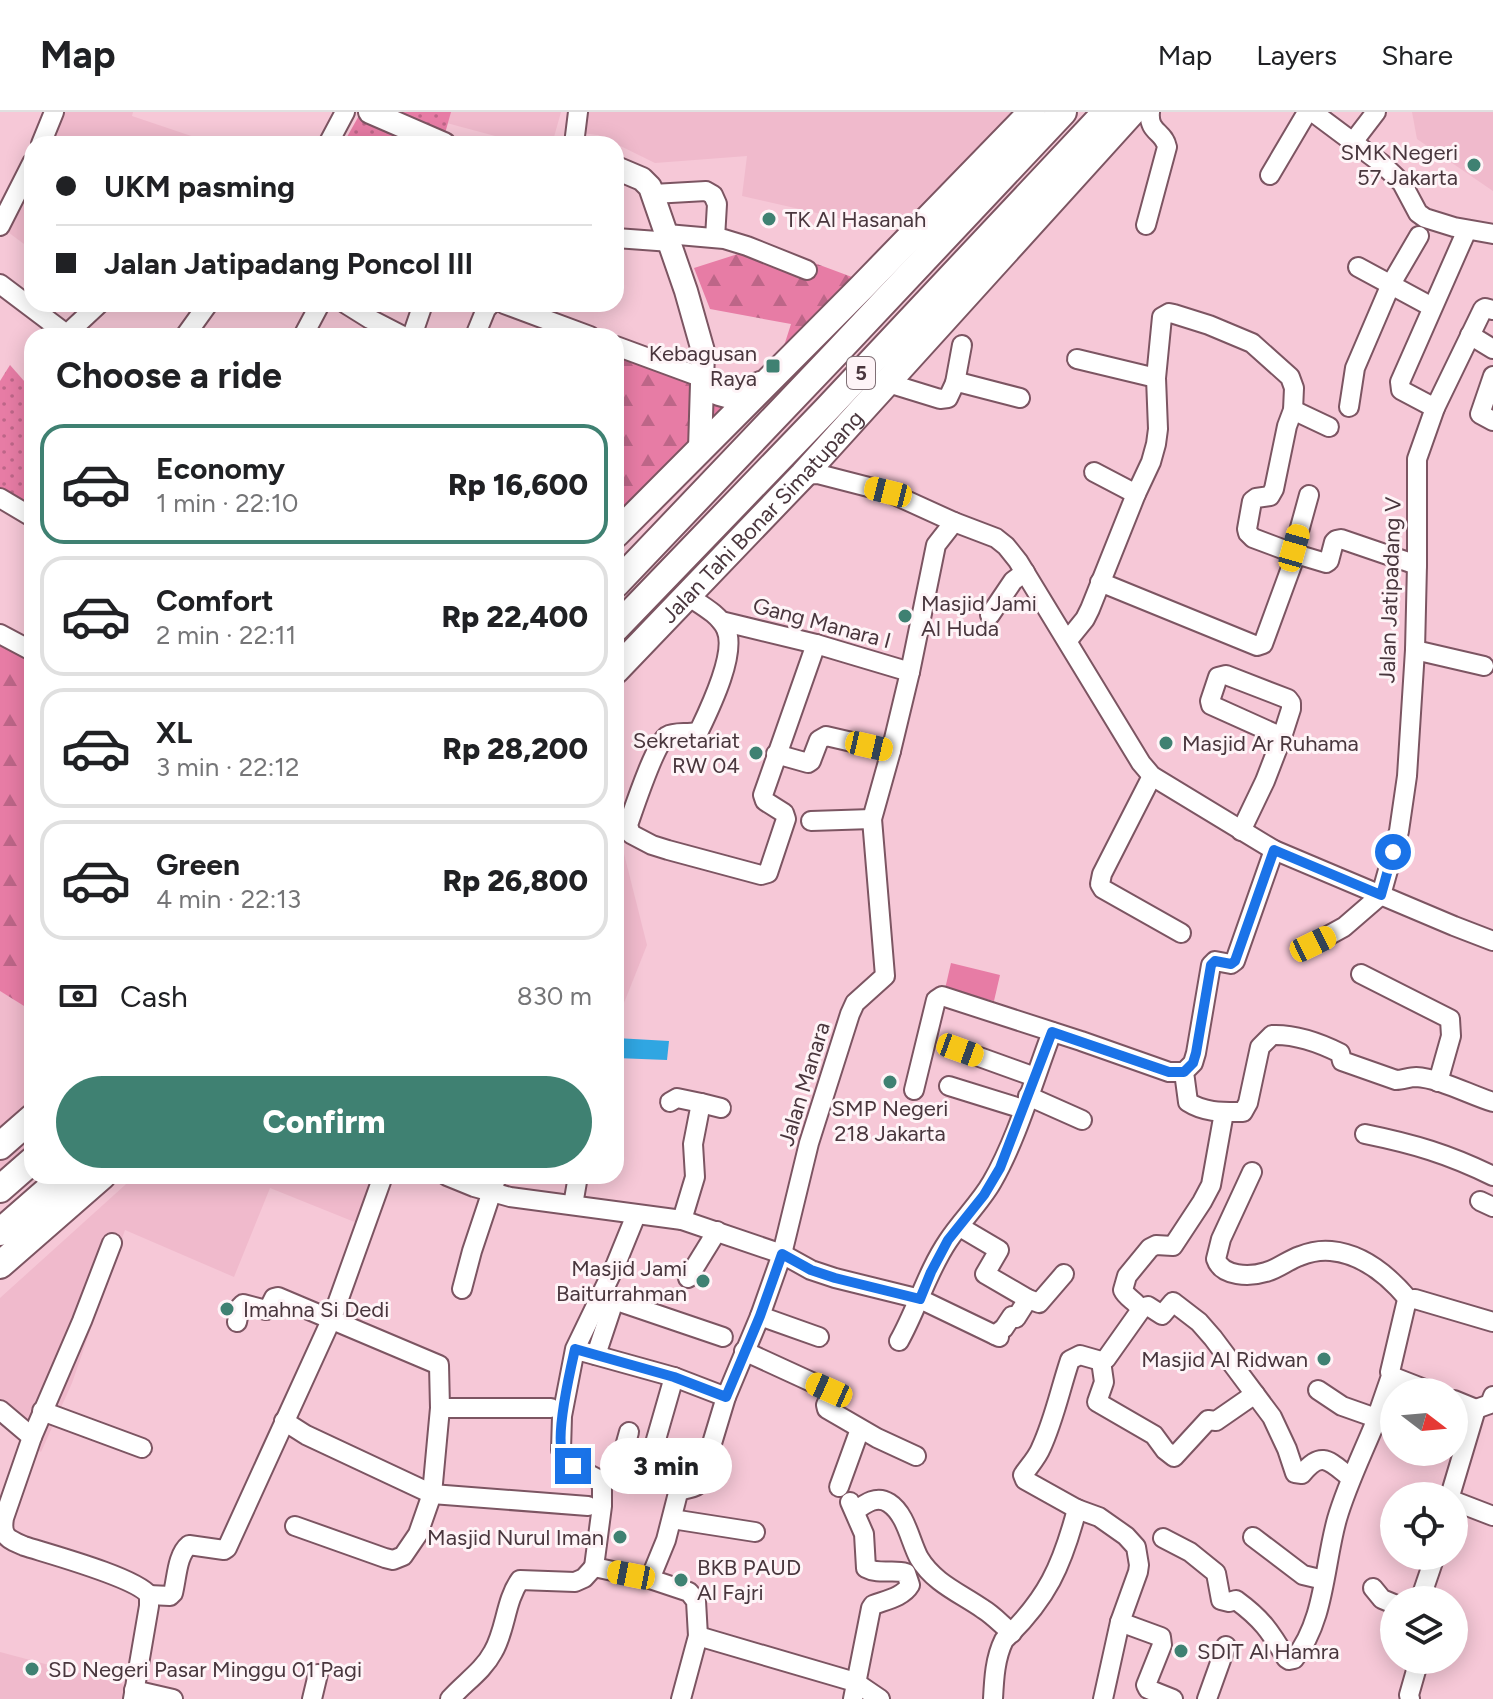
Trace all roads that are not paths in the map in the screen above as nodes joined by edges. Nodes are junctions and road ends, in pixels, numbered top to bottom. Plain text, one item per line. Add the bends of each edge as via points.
1 (54, 112) edge
2 (345, 112) edge
3 (370, 112) edge
4 (578, 112) edge
5 (590, 112) edge
6 (1032, 112) edge
7 (1063, 112) edge
8 (1106, 112) edge
9 (1132, 112) edge
10 (1150, 112) edge
11 (1376, 112) edge
12 (44, 136) edge
13 (332, 136) edge
14 (426, 136) edge
15 (575, 136) edge
16 (587, 136) edge
17 (1355, 139) junction
18 (624, 171) edge
19 (24, 175) edge
20 (1270, 175) dead end
21 (653, 194) junction
22 (5, 205) edge
23 (1146, 225) dead end
24 (0, 226) edge
25 (1467, 230) junction
26 (1493, 234) edge
27 (1419, 236) dead end
28 (624, 238) edge
29 (669, 238) junction
30 (715, 238) junction
31 (1358, 267) dead end
32 (807, 270) dead end
33 (0, 284) edge
34 (1391, 284) junction
35 (24, 303) edge
36 (1432, 307) junction
37 (1493, 310) edge
38 (36, 312) edge
39 (90, 312) edge
40 (359, 312) edge
41 (521, 312) edge
42 (56, 328) edge
43 (73, 328) edge
44 (387, 328) edge
45 (556, 328) edge
46 (1470, 335) junction
47 (962, 345) dead end
48 (624, 349) edge
49 (1493, 349) edge
50 (1077, 359) dead end
51 (1493, 376) edge
52 (772, 377) junction
53 (1156, 378) junction
54 (703, 382) junction
55 (888, 383) junction
56 (955, 383) junction
57 (1020, 398) dead end
58 (1349, 407) dead end
59 (1435, 408) junction
60 (1293, 410) junction
61 (1493, 421) edge
62 (1329, 427) dead end
63 (700, 449) junction
64 (819, 470) junction
65 (1094, 472) dead end
66 (1136, 494) junction
67 (1309, 495) dead end
68 (6, 501) edge
69 (24, 512) edge
70 (624, 518) edge
71 (0, 521) edge
72 (954, 522) junction
73 (1294, 553) junction
74 (1417, 565) junction
75 (1025, 572) junction
76 (624, 576) edge
77 (1100, 582) junction
78 (688, 596) junction
79 (990, 615) dead end
80 (624, 620) edge
81 (721, 621) junction
82 (0, 634) edge
83 (1068, 640) junction
84 (816, 644) junction
85 (24, 647) edge
86 (1415, 650) junction
87 (624, 662) edge
88 (1484, 666) dead end
89 (910, 672) junction
90 (1282, 737) dead end
91 (891, 751) junction
92 (776, 754) junction
93 (1152, 776) junction
94 (872, 819) junction
95 (811, 821) dead end
96 (1241, 831) junction
97 (1274, 850) junction
98 (1381, 895) junction
99 (1181, 933) dead end
100 (1493, 941) edge
101 (1313, 944) dead end
102 (1361, 974) dead end
103 (1052, 1032) junction
104 (960, 1050) dead end
105 (1179, 1072) junction
106 (1035, 1077) junction
107 (1438, 1082) junction
108 (949, 1086) dead end
109 (914, 1090) dead end
110 (670, 1102) dead end
111 (1026, 1102) junction
112 (1493, 1102) edge
113 (701, 1103) junction
114 (721, 1108) dead end
115 (1222, 1113) junction
116 (1082, 1120) dead end
117 (24, 1125) edge
118 (1365, 1134) dead end
119 (0, 1146) edge
120 (24, 1168) edge
121 (1252, 1172) dead end
122 (1493, 1176) edge
123 (55, 1184) edge
124 (93, 1184) edge
125 (380, 1184) edge
126 (467, 1184) edge
127 (495, 1184) edge
128 (577, 1184) edge
129 (0, 1189) edge
130 (573, 1205) junction
131 (636, 1215) junction
132 (682, 1220) junction
133 (960, 1227) junction
134 (717, 1231) junction
135 (0, 1232) edge
136 (112, 1243) dead end
137 (782, 1254) junction
138 (0, 1265) edge
139 (1064, 1274) dead end
140 (688, 1278) dead end
141 (462, 1289) dead end
142 (920, 1299) junction
143 (1028, 1299) junction
144 (1409, 1300) junction
145 (1140, 1309) junction
146 (760, 1316) junction
147 (332, 1318) junction
148 (237, 1322) dead end
149 (1493, 1322) edge
150 (723, 1337) dead end
151 (819, 1337) dead end
152 (899, 1341) dead end
153 (575, 1349) junction
154 (744, 1351) junction
155 (596, 1355) junction
156 (1101, 1361) junction
157 (1391, 1376) junction
158 (674, 1377) junction
159 (1396, 1378) edge
160 (1318, 1390) dead end
161 (1255, 1394) junction
162 (1493, 1396) edge
163 (726, 1397) junction
164 (1468, 1406) edge
165 (440, 1408) junction
166 (551, 1408) dead end
167 (1476, 1409) junction
168 (0, 1410) edge
169 (42, 1411) junction
170 (1376, 1418) junction
171 (284, 1421) junction
172 (860, 1429) junction
173 (629, 1432) dead end
174 (32, 1437) junction
175 (142, 1448) dead end
176 (916, 1456) dead end
177 (1350, 1481) junction
178 (1454, 1482) edge
179 (432, 1494) junction
180 (848, 1500) junction
181 (588, 1506) dead end
182 (1468, 1506) edge
183 (1077, 1509) junction
184 (1493, 1516) edge
185 (672, 1519) junction
186 (295, 1526) dead end
187 (755, 1532) dead end
188 (1253, 1537) dead end
189 (1163, 1538) dead end
190 (594, 1567) junction
191 (870, 1570) junction
192 (650, 1579) junction
193 (1324, 1580) junction
194 (1373, 1588) dead end
195 (149, 1595) junction
196 (1380, 1597) edge
197 (871, 1608) junction
198 (1120, 1622) junction
199 (1012, 1633) junction
200 (698, 1636) junction
201 (1226, 1646) dead end
202 (318, 1674) dead end
203 (1415, 1674) edge
204 (854, 1691) edge
205 (134, 1694) edge
206 (173, 1699) edge
207 (312, 1699) edge
208 (450, 1699) edge
209 (681, 1699) edge
210 (880, 1699) edge
211 (993, 1699) edge
212 (1103, 1699) edge
213 (1173, 1699) edge
214 (1207, 1699) edge
215 (1410, 1699) edge

1 - 12 street
2 - 13 street
3 - 14 main road
4 - 15 street
5 - 16 street
6 - 52 highway
7 - 76 highway, 5
8 - 80 highway, 5
9 - 55 highway, Jalan Tahi Bonar Simatupang
10 - 23 street via 1149,122 1167,147
11 - 17 street
17 - 20 street via 1310,112
17 - 25 street via 1402,183 1418,213
18 - 21 main road via 642,179
19 - 22 street
21 - 29 main road
21 - 30 street via 713,195
22 - 24 street
25 - 26 street
25 - 36 street
27 - 34 street
28 - 29 street
29 - 30 street
29 - 54 main road via 700,341
30 - 32 street
31 - 34 street
33 - 35 street
34 - 36 street
34 - 58 street via 1355,368
36 - 59 street via 1399,386
37 - 46 street, Jalan Jatipadang V via 1483,309
38 - 42 street
39 - 43 street
40 - 44 street
41 - 45 street
46 - 49 street
46 - 59 street, Jalan Jatipadang V
47 - 56 street
48 - 54 street
50 - 53 street
51 - 61 street via 1480,414
52 - 54 main road via 734,397
52 - 63 highway
53 - 60 street via 1162,317 1174,314 1252,343 1290,377
53 - 66 street via 1156,444
54 - 63 main road
55 - 56 street via 944,399
55 - 64 highway, Jalan Tahi Bonar Simatupang
56 - 57 street
59 - 74 street, Jalan Jatipadang V via 1417,459
60 - 62 street
60 - 73 street via 1274,489 1270,496 1252,501 1247,529 1253,538
63 - 70 highway
64 - 72 street via 888,492
64 - 78 highway, Jalan Tahi Bonar Simatupang
65 - 66 street
66 - 77 street
67 - 73 street
68 - 69 street
68 - 71 street
72 - 75 street via 1003,543
72 - 89 street via 936,545
73 - 74 street via 1326,563 1334,542 1341,539
73 - 77 street via 1265,640 1257,646
74 - 86 street, Jalan Jatipadang V
75 - 79 street
75 - 83 street
77 - 83 street via 1085,619
78 - 81 street
78 - 87 highway, Jalan Tahi Bonar Simatupang
81 - 84 street, Gang Manara I
81 - 92 street via 729,637 718,689 699,731 670,734 657,749 628,825 631,834 652,845 766,874 786,819 762,798
82 - 85 street
83 - 93 street
84 - 89 street, Gang Manara I
84 - 92 street
86 - 88 street
86 - 98 street, Jalan Jatipadang V via 1407,776
89 - 91 street
90 - 96 street
91 - 92 street via 826,736 808,763
91 - 94 street
93 - 96 street
93 - 99 street via 1102,874 1101,886
94 - 95 street
94 - 137 street, Jalan Manara via 884,978 850,1014 809,1143
96 - 97 street
97 - 98 street
97 - 105 street via 1235,961 1211,965 1196,1053 1193,1063
98 - 100 street
98 - 101 street via 1344,927
102 - 107 street via 1450,1019 1451,1036
103 - 105 street
103 - 106 street
103 - 109 street via 940,997
104 - 106 street
105 - 115 street via 1188,1102
106 - 111 street
107 - 112 street
107 - 115 street via 1396,1080 1342,1061 1340,1053 1327,1047 1272,1035 1260,1047 1243,1112
108 - 111 street
110 - 113 street via 677,1098
111 - 116 street
111 - 133 street via 1000,1168
113 - 114 street
113 - 132 street via 693,1144 695,1177
115 - 145 street via 1212,1180 1202,1202 1173,1246 1153,1246 1123,1290
117 - 119 highway
118 - 122 street via 1411,1143
120 - 129 highway
121 - 144 street via 1219,1245 1216,1259 1221,1268 1256,1274 1311,1253 1342,1253 1381,1271
123 - 135 highway
124 - 138 highway
125 - 147 street
126 - 127 street
127 - 130 street via 524,1199
127 - 141 street
128 - 130 street
130 - 131 street
131 - 132 street
131 - 153 street
132 - 134 street
133 - 142 street via 948,1240
133 - 143 street via 999,1250 985,1274
134 - 137 street
134 - 140 street
136 - 169 street
137 - 142 street via 835,1278
137 - 146 street, Jalan Manara
139 - 143 street via 1039,1303
142 - 143 street via 997,1336
142 - 152 street
144 - 149 street
144 - 157 street
145 - 156 street
145 - 161 street via 1148,1306 1162,1315 1173,1302 1185,1310
146 - 151 street
146 - 154 street, Jalan Manara
147 - 148 street via 276,1297 266,1310 243,1304
147 - 165 street via 439,1365
147 - 171 street
150 - 155 street via 617,1301
153 - 155 street
153 - 190 street via 561,1450 573,1466 602,1486
154 - 163 street, Jalan Manara
154 - 172 street via 829,1390 827,1409
155 - 158 street
156 - 161 street via 1104,1382 1097,1402 1154,1435 1174,1457 1208,1420 1216,1421
156 - 183 street via 1080,1355 1070,1360 1045,1441 1024,1473 1025,1480
157 - 159 street
157 - 170 street
158 - 163 street
158 - 173 street via 651,1457 624,1450
160 - 170 street
161 - 177 street via 1272,1417 1295,1473 1328,1460
162 - 167 street via 1490,1404
163 - 185 street, Jalan Manara via 700,1483 678,1493
164 - 167 street
165 - 166 street
165 - 179 street
167 - 178 street
168 - 174 street
169 - 174 street
169 - 175 street
170 - 177 street
171 - 179 street
171 - 195 street via 227,1548 185,1546 173,1593
172 - 176 street
172 - 180 street
174 - 195 street via 4,1518 5,1535 121,1578
177 - 193 street
179 - 181 street
179 - 186 street via 413,1543 393,1560
180 - 191 street via 864,1534
180 - 199 street via 877,1499 894,1506 929,1572
182 - 184 street
183 - 198 street via 1107,1521 1136,1547 1138,1572
183 - 199 street via 1051,1582
185 - 187 street
185 - 192 street
188 - 193 street via 1303,1575
189 - 193 street via 1216,1573 1221,1600 1236,1600 1252,1613 1289,1660 1296,1658 1312,1625
190 - 192 street
190 - 208 street via 575,1582 520,1580 494,1652
191 - 197 street
191 - 197 street via 903,1571 910,1585
192 - 200 street via 694,1596
194 - 196 street
195 - 205 street
197 - 204 street
198 - 212 street
198 - 213 street via 1161,1637 1146,1685
199 - 211 street via 998,1655
200 - 204 street
200 - 209 street
201 - 214 street
202 - 207 street
203 - 215 street
204 - 210 street
205 - 206 street

